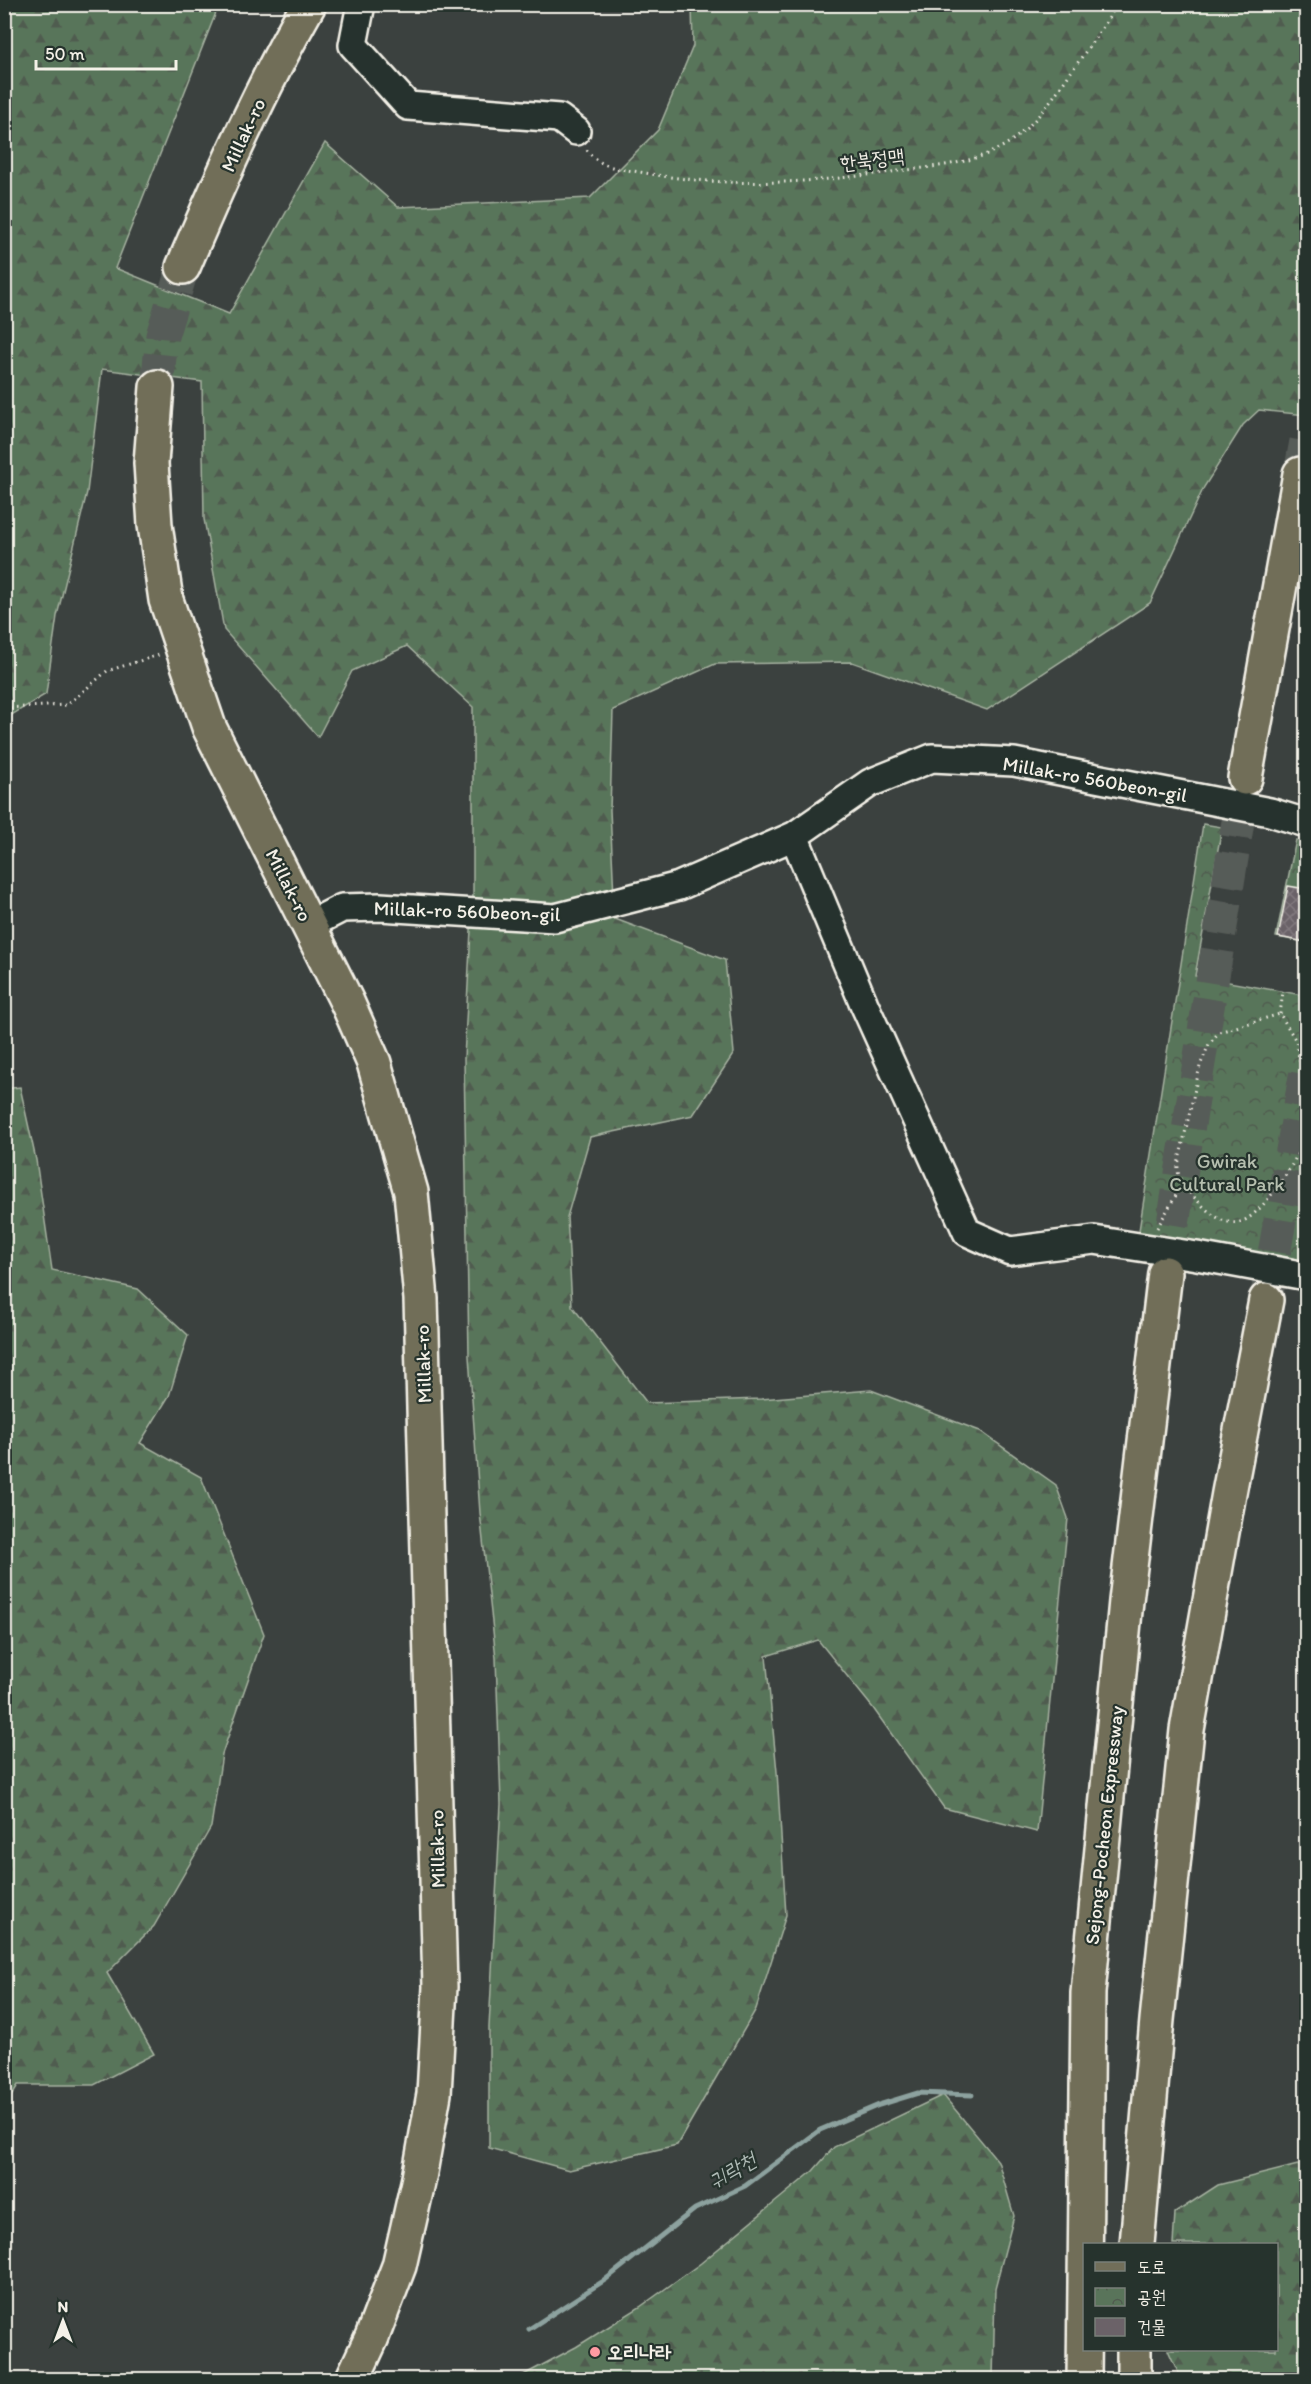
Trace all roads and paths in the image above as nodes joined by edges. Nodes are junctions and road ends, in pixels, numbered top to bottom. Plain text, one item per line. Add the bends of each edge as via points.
1 (309, 4) edge
2 (361, 4) edge
3 (1117, 4) edge
4 (576, 131) joint
5 (183, 267) tunnel mouth
6 (157, 387) tunnel mouth
7 (1300, 474) tunnel mouth
8 (182, 648) junction
9 (4, 708) edge
10 (1245, 778) tunnel mouth
11 (1306, 823) edge
12 (794, 836) junction
13 (309, 925) junction
14 (1283, 992) dead end
15 (1280, 1014) junction
16 (1306, 1097) edge
17 (1306, 1108) edge
18 (1183, 1185) junction
19 (1145, 1248) junction
20 (1165, 1273) tunnel mouth
21 (1306, 1276) edge
22 (1266, 1300) tunnel mouth
23 (1085, 2243) edge
24 (1137, 2243) edge
25 (1084, 2351) edge
26 (1134, 2351) edge
27 (352, 2379) edge
28 (1084, 2379) edge
29 (1134, 2379) edge

1 - 5 main road, Millak-ro via 285,47
2 - 4 street via 353,45 408,106 559,118
3 - 4 path, 한북정맥 via 1029,126 1001,147 963,161 815,181 706,182 606,166 589,154
6 - 8 main road, Millak-ro via 151,463 155,525 166,600
7 - 10 main road
8 - 9 path via 107,671 67,705
8 - 13 main road, Millak-ro via 208,728
11 - 12 street, Millak-ro 560beon-gil via 1014,762 932,758 870,783
12 - 13 street, Millak-ro 560beon-gil via 679,885 555,918 342,908
12 - 19 street via 864,1004 967,1232 1010,1251 1095,1240
13 - 27 main road, Millak-ro via 374,1063 411,1192 421,1299 430,1584 440,1987 434,2094 399,2266
14 - 15 path
15 - 16 path via 1296,1041
15 - 18 path via 1219,1032 1209,1044 1200,1066 1178,1165
17 - 18 path via 1305,1131 1296,1157 1263,1206 1240,1222 1223,1221 1206,1210
18 - 19 path
19 - 21 street
20 - 23 main road, Sejong-Pocheon Expressway via 1126,1601 1088,1993
22 - 24 main road via 1187,1730
25 - 28 main road, Sejong-Pocheon Expressway
26 - 29 main road

